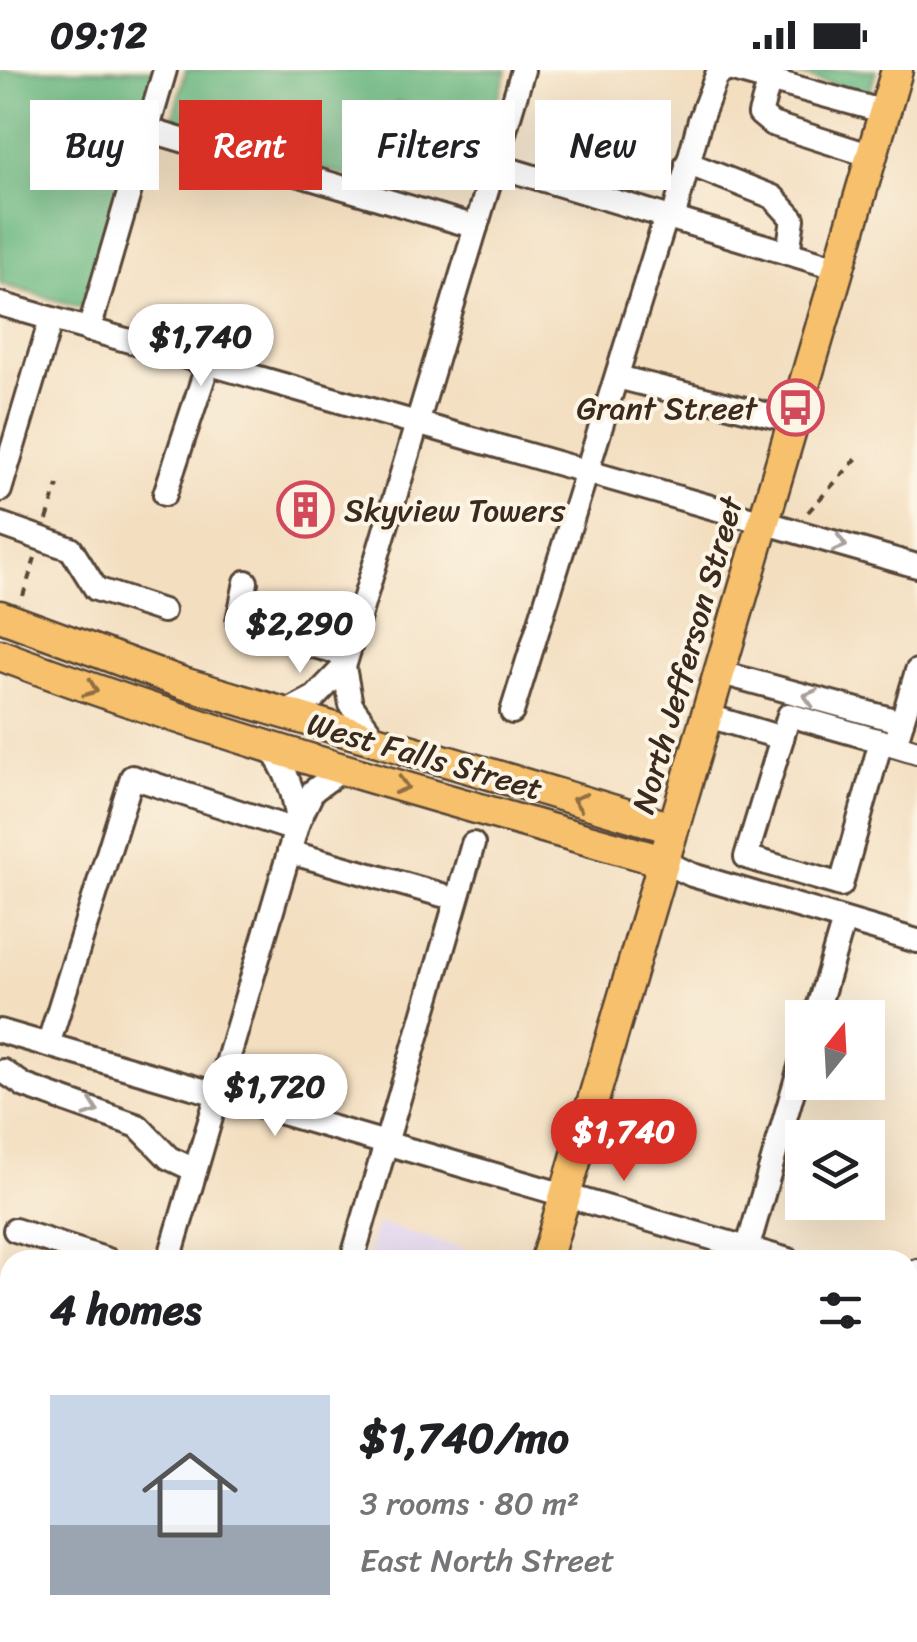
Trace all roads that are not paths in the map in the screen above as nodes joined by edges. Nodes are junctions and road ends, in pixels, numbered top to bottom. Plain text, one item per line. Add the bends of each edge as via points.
1 (166, 70) edge
2 (523, 70) edge
3 (730, 70) edge
4 (897, 70) edge
5 (770, 79) junction
6 (157, 100) edge
7 (514, 100) edge
8 (885, 112) junction
9 (159, 133) edge
10 (872, 156) junction
11 (687, 163) junction
12 (515, 172) edge
13 (130, 190) edge
14 (487, 190) edge
15 (670, 218) junction
16 (476, 227) junction
17 (788, 254) junction
18 (838, 268) junction
19 (0, 304) edge
20 (51, 319) junction
21 (89, 330) junction
22 (208, 364) junction
23 (616, 377) junction
24 (792, 421) junction
25 (417, 424) junction
26 (587, 472) junction
27 (0, 490) edge
28 (166, 494) dead end
29 (762, 522) junction
30 (0, 524) edge
31 (917, 566) edge
32 (246, 582) dead end
33 (163, 611) dead end
34 (0, 616) edge
35 (0, 655) edge
36 (345, 661) junction
37 (43, 671) junction
38 (917, 671) edge
39 (718, 672) junction
40 (0, 681) edge
41 (512, 712) dead end
42 (283, 714) junction
43 (706, 715) junction
44 (782, 738) junction
45 (899, 740) edge
46 (377, 741) junction
47 (268, 747) junction
48 (343, 769) junction
49 (672, 828) junction
50 (294, 835) junction
51 (473, 844) dead end
52 (663, 861) junction
53 (782, 868) junction
54 (819, 878) junction
55 (442, 896) dead end
56 (762, 896) junction
57 (835, 917) junction
58 (917, 941) edge
59 (819, 1000) edge
60 (0, 1031) edge
61 (37, 1042) junction
62 (1, 1072) edge
63 (218, 1095) junction
64 (790, 1100) edge
65 (386, 1144) junction
66 (195, 1170) junction
67 (565, 1195) junction
68 (15, 1230) dead end
69 (77, 1250) edge
70 (172, 1250) edge
71 (355, 1250) edge
72 (549, 1250) edge
73 (734, 1250) edge
74 (747, 1250) edge

1 - 6 street
2 - 7 street
3 - 5 street
3 - 11 street via 717,76
4 - 8 main road, North Jefferson Street
5 - 8 street
5 - 10 street via 760,114 772,124
8 - 10 main road, North Jefferson Street
9 - 16 street
10 - 18 main road, North Jefferson Street
11 - 15 street
11 - 17 street via 774,197 793,219
12 - 15 street
13 - 21 street
14 - 16 street
15 - 17 street
15 - 23 street
16 - 25 street
17 - 18 street
18 - 24 main road, North Jefferson Street
19 - 20 street
20 - 21 street
20 - 27 street
21 - 22 street
22 - 25 street
22 - 28 street
23 - 24 street
23 - 26 street
24 - 29 main road, North Jefferson Street
25 - 26 street
25 - 36 street
26 - 29 street
26 - 41 street
29 -> 31 street
29 - 39 main road, North Jefferson Street
30 - 33 street via 71,548 96,589
32 - 36 street via 238,621
34 - 42 main road, West Falls Street
35 - 37 main road, West Falls Street
36 - 42 street via 326,688
36 - 46 street via 350,704
37 - 40 main road
37 -> 47 main road, West Falls Street
38 - 45 street
39 - 43 main road, North Jefferson Street
45 -> 39 street
42 - 46 main road, West Falls Street
43 - 44 street
43 - 49 main road, North Jefferson Street
44 - 45 street via 789,715
44 - 53 street via 746,857
45 - 54 street via 841,885
49 -> 46 main road, West Falls Street
47 - 48 main road, West Falls Street
47 - 50 street via 292,786
48 - 50 street via 313,791
48 -> 52 main road, West Falls Street
49 - 52 main road, North Jefferson Street
50 - 55 street
50 - 61 street via 132,777
50 - 63 street
51 - 65 street
52 - 56 street
52 - 67 main road, North Jefferson Street
53 - 54 street
53 - 56 street
54 - 57 street
56 - 57 street
57 - 58 street
57 - 59 street
60 - 61 street
61 - 62 street
61 - 63 street
62 -> 66 street via 138,1126 170,1158
63 - 65 street
63 - 66 street
64 - 74 street
65 - 67 street
65 - 71 street
66 - 70 street
67 - 72 main road, North Jefferson Street
67 - 73 street
68 - 69 street

